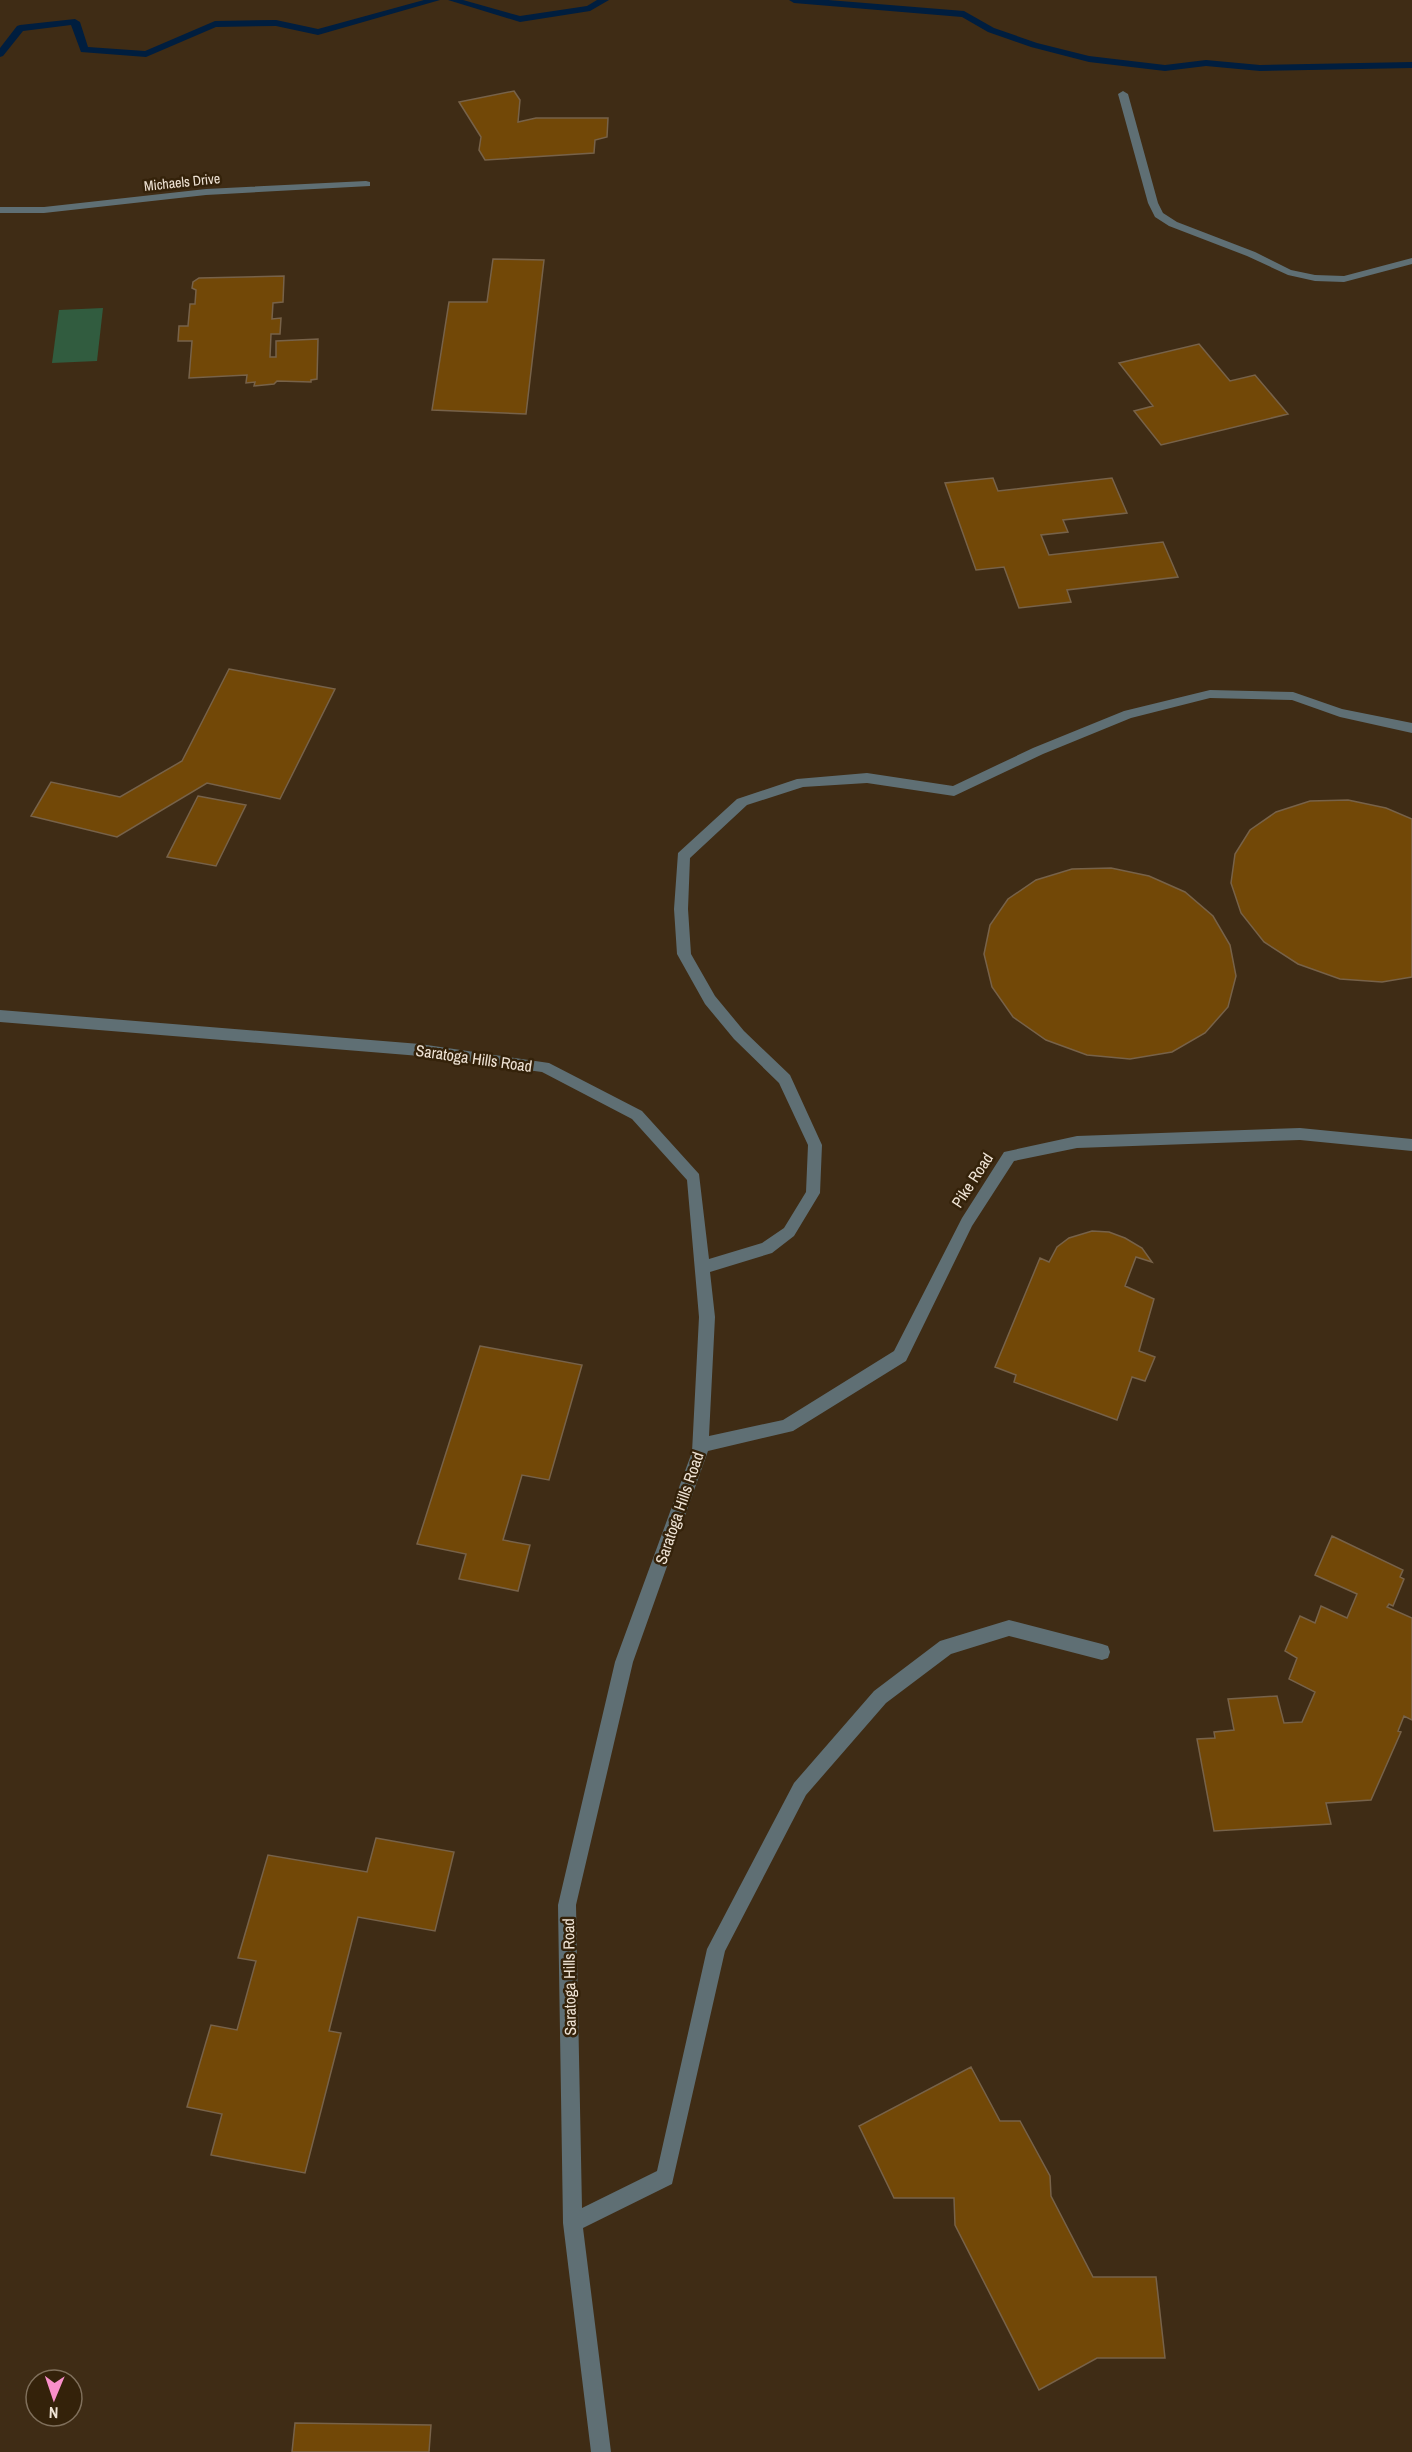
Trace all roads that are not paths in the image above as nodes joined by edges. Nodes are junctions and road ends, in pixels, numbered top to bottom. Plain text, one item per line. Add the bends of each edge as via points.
1 (1123, 94) dead end
2 (366, 184) dead end
3 (0, 210) edge
4 (1412, 261) edge
5 (1412, 728) edge
6 (0, 1016) edge
7 (1412, 1145) edge
8 (702, 1268) junction
9 (701, 1445) junction
10 (1102, 1652) dead end
11 (573, 2223) junction
12 (600, 2452) edge

1 - 4 street via 1153,203 1173,225 1288,272 1315,278 1344,279
2 - 3 street, Michaels Drive via 206,192 45,210
5 - 8 street via 1340,713 1293,696 1210,694 1128,714 954,791 867,778 802,782 742,802 682,855 684,954 710,1000 739,1035 785,1079 815,1145 813,1192 789,1232 767,1248
6 - 8 street, Saratoga Hills Road via 420,1050 544,1067 637,1115 694,1178
7 - 9 street, Pike Road via 1300,1134 1077,1142 1009,1156 967,1222 900,1356 787,1426
8 - 9 street, Saratoga Hills Road via 707,1317
9 - 11 street, Saratoga Hills Road via 624,1662 567,1905
10 - 11 street via 1009,1628 946,1647 880,1697 800,1789 716,1948 665,2177
11 - 12 street, Saratoga Hills Road

